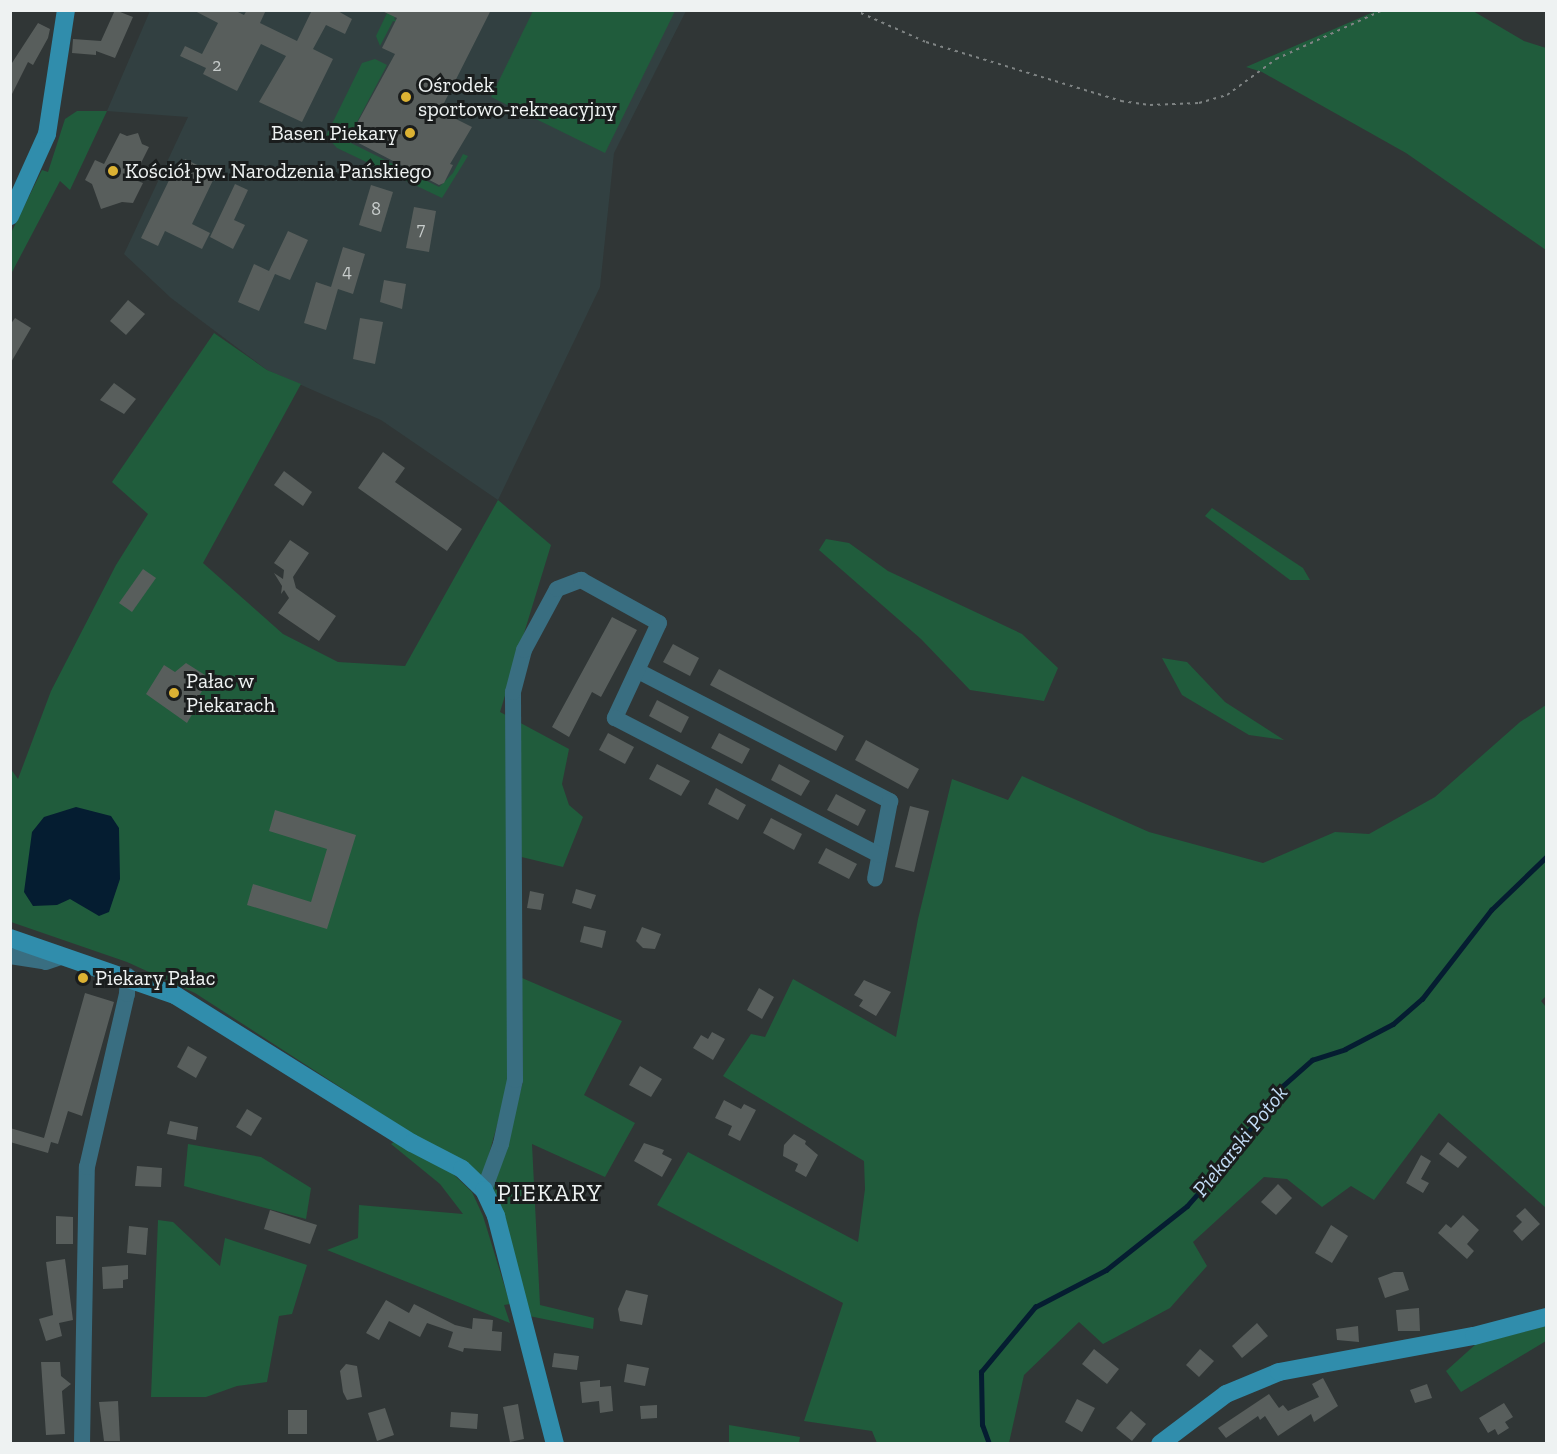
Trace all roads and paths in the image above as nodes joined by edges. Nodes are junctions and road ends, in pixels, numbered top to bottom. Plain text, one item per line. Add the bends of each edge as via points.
1 (66, 10) edge
2 (854, 10) edge
3 (1383, 10) edge
4 (10, 216) edge
5 (638, 671) junction
6 (879, 855) junction
7 (874, 879) dead end
8 (10, 938) edge
9 (10, 956) edge
10 (63, 956) junction
11 (128, 976) junction
12 (484, 1190) junction
13 (1546, 1317) edge
14 (82, 1443) edge
15 (555, 1443) edge
16 (1160, 1443) edge

1 - 4 street via 47,134
2 - 3 path via 926,42 1121,101 1150,105 1199,103 1227,94 1276,59
5 - 6 street via 890,801
5 - 6 street via 615,718
5 - 12 street via 659,623 581,580 557,589 524,650 513,692 515,1080 501,1144
6 - 7 street
8 - 10 street
9 - 10 street via 46,962
10 - 11 street
11 - 12 street via 208,1012 361,1112 462,1168
11 - 14 street via 87,1167
12 - 15 street via 496,1216
13 - 16 street via 1474,1336 1279,1372 1226,1394

